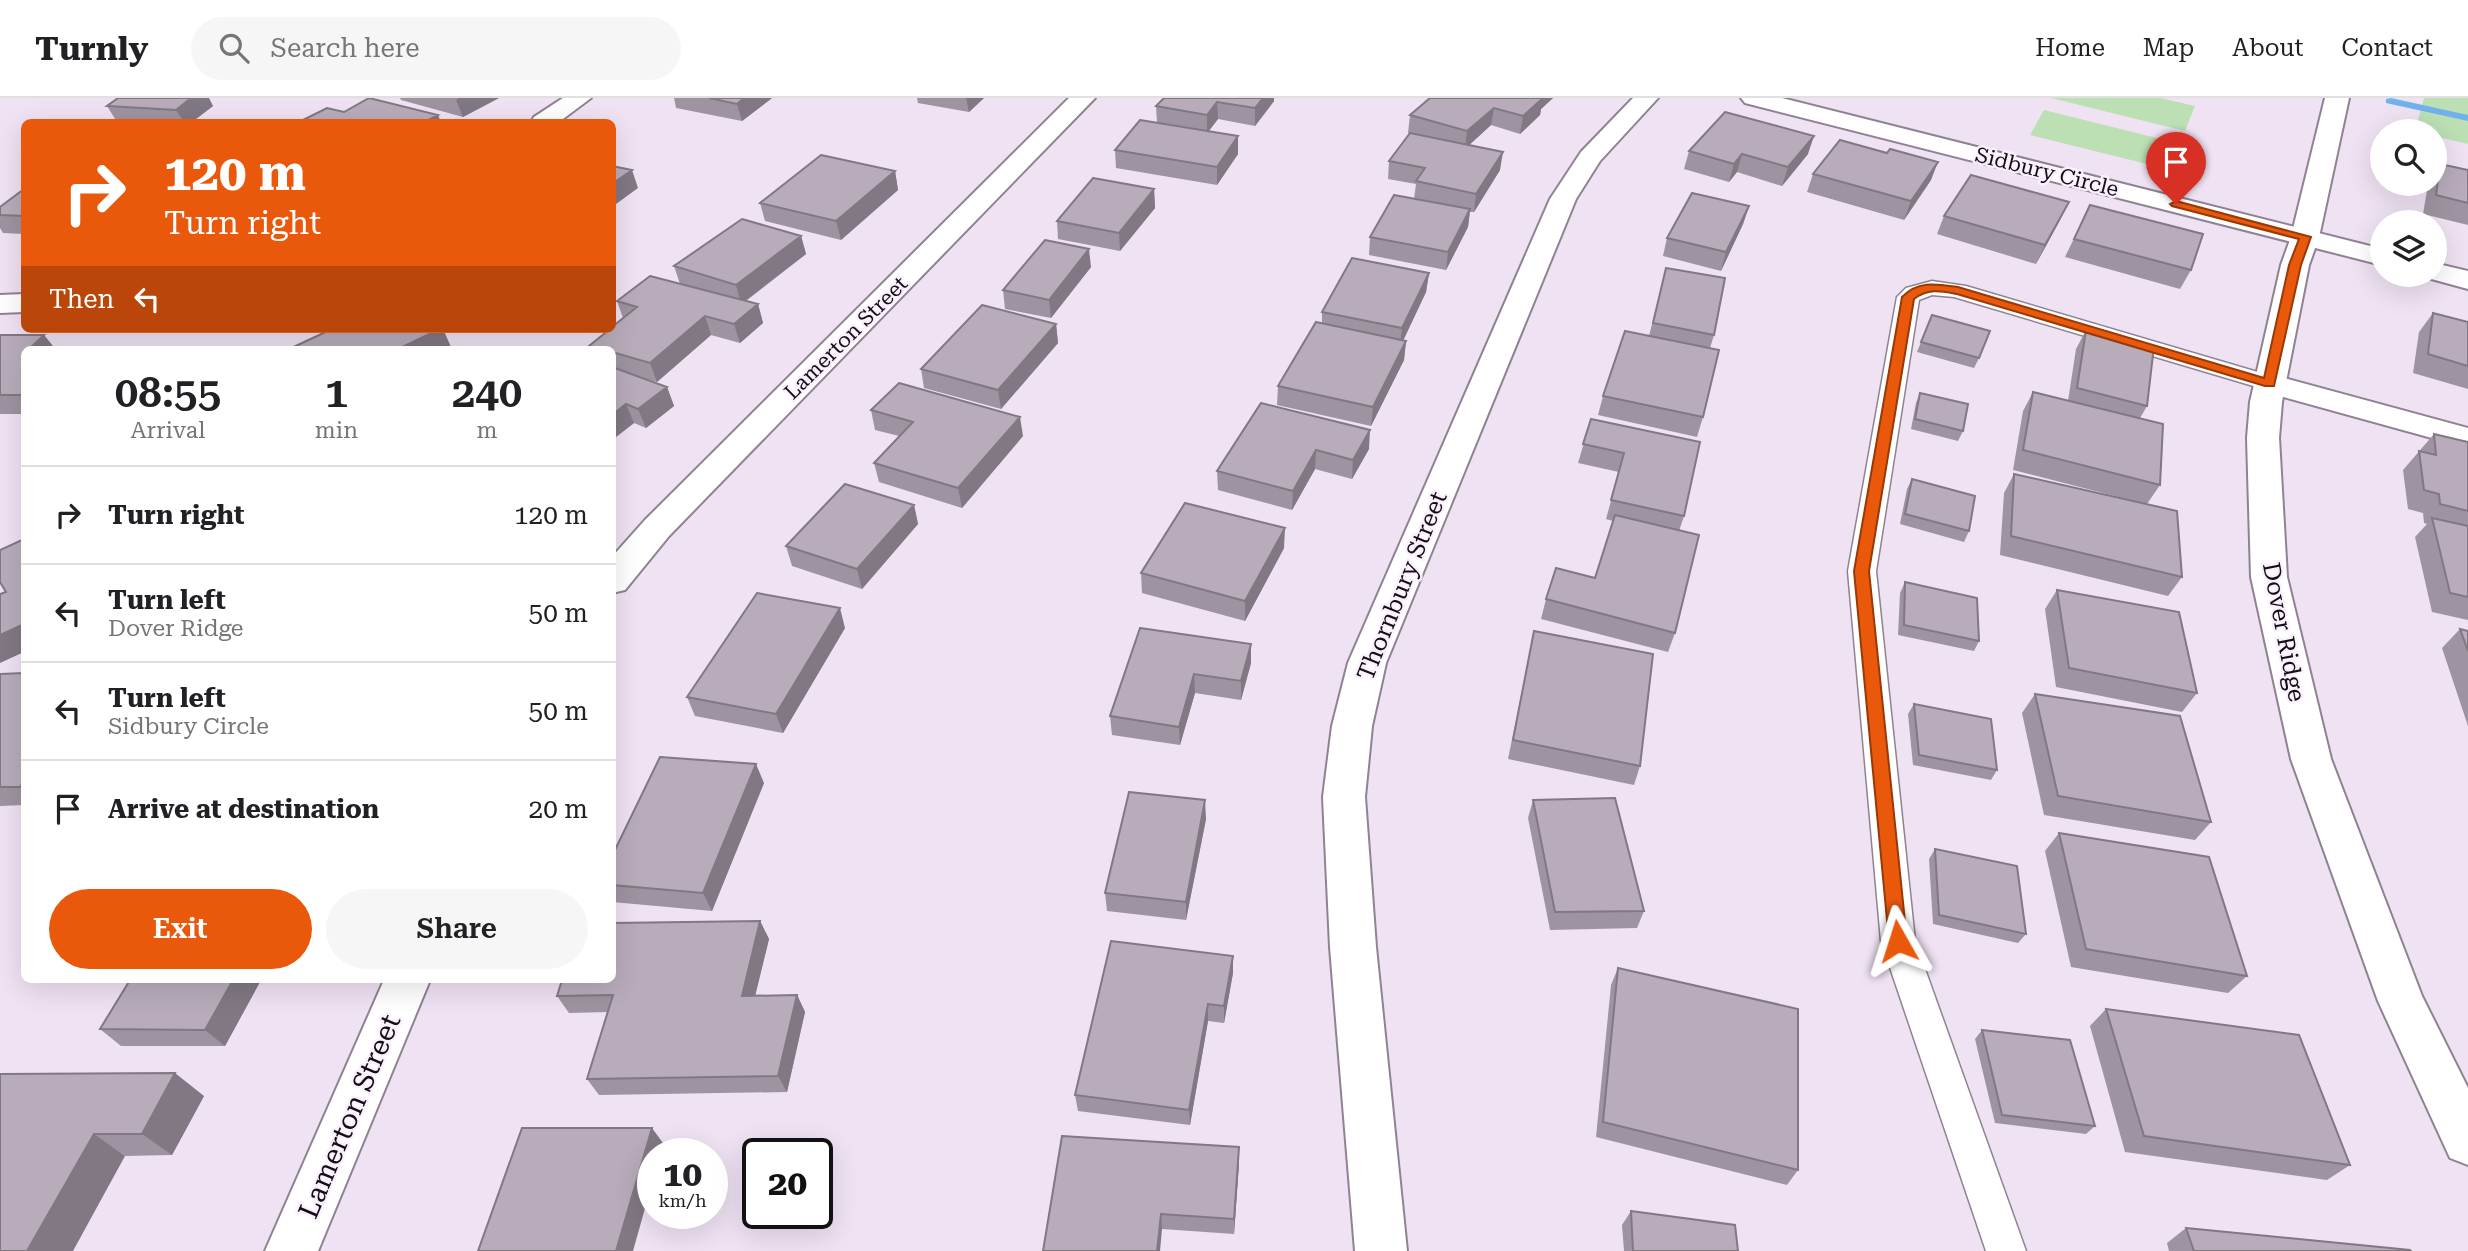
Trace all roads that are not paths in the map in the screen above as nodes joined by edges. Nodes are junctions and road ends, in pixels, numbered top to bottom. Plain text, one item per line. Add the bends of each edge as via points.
1 (579, 98) edge
2 (1083, 98) edge
3 (1646, 98) edge
4 (1753, 98) edge
5 (2337, 98) edge
6 (548, 119) edge
7 (2305, 237) junction
8 (2370, 254) edge
9 (2447, 274) edge
10 (2468, 280) edge
11 (21, 303) edge
12 (0, 304) edge
13 (2269, 383) junction
14 (2468, 438) edge
15 (616, 577) edge
16 (406, 983) edge
17 (2468, 1141) edge
18 (291, 1251) edge
19 (1381, 1251) edge
20 (2006, 1251) edge

1 - 6 street
2 - 15 street, Lamerton Street via 657,528
3 - 19 street, Thornbury Street via 1590,157 1563,199 1367,663 1352,726 1344,797
4 - 7 street, Sidbury Circle
5 - 7 street, Dover Ridge
7 - 8 street, Sidbury Circle
7 - 13 street, Dover Ridge
9 - 10 street
11 - 12 street
13 - 14 street
13 - 17 street, Dover Ridge via 2263,438 2269,577 2311,759 2401,1001
13 - 20 lane via 1958,291 1919,289 1908,297 1862,571 1898,941
16 - 18 street, Lamerton Street

